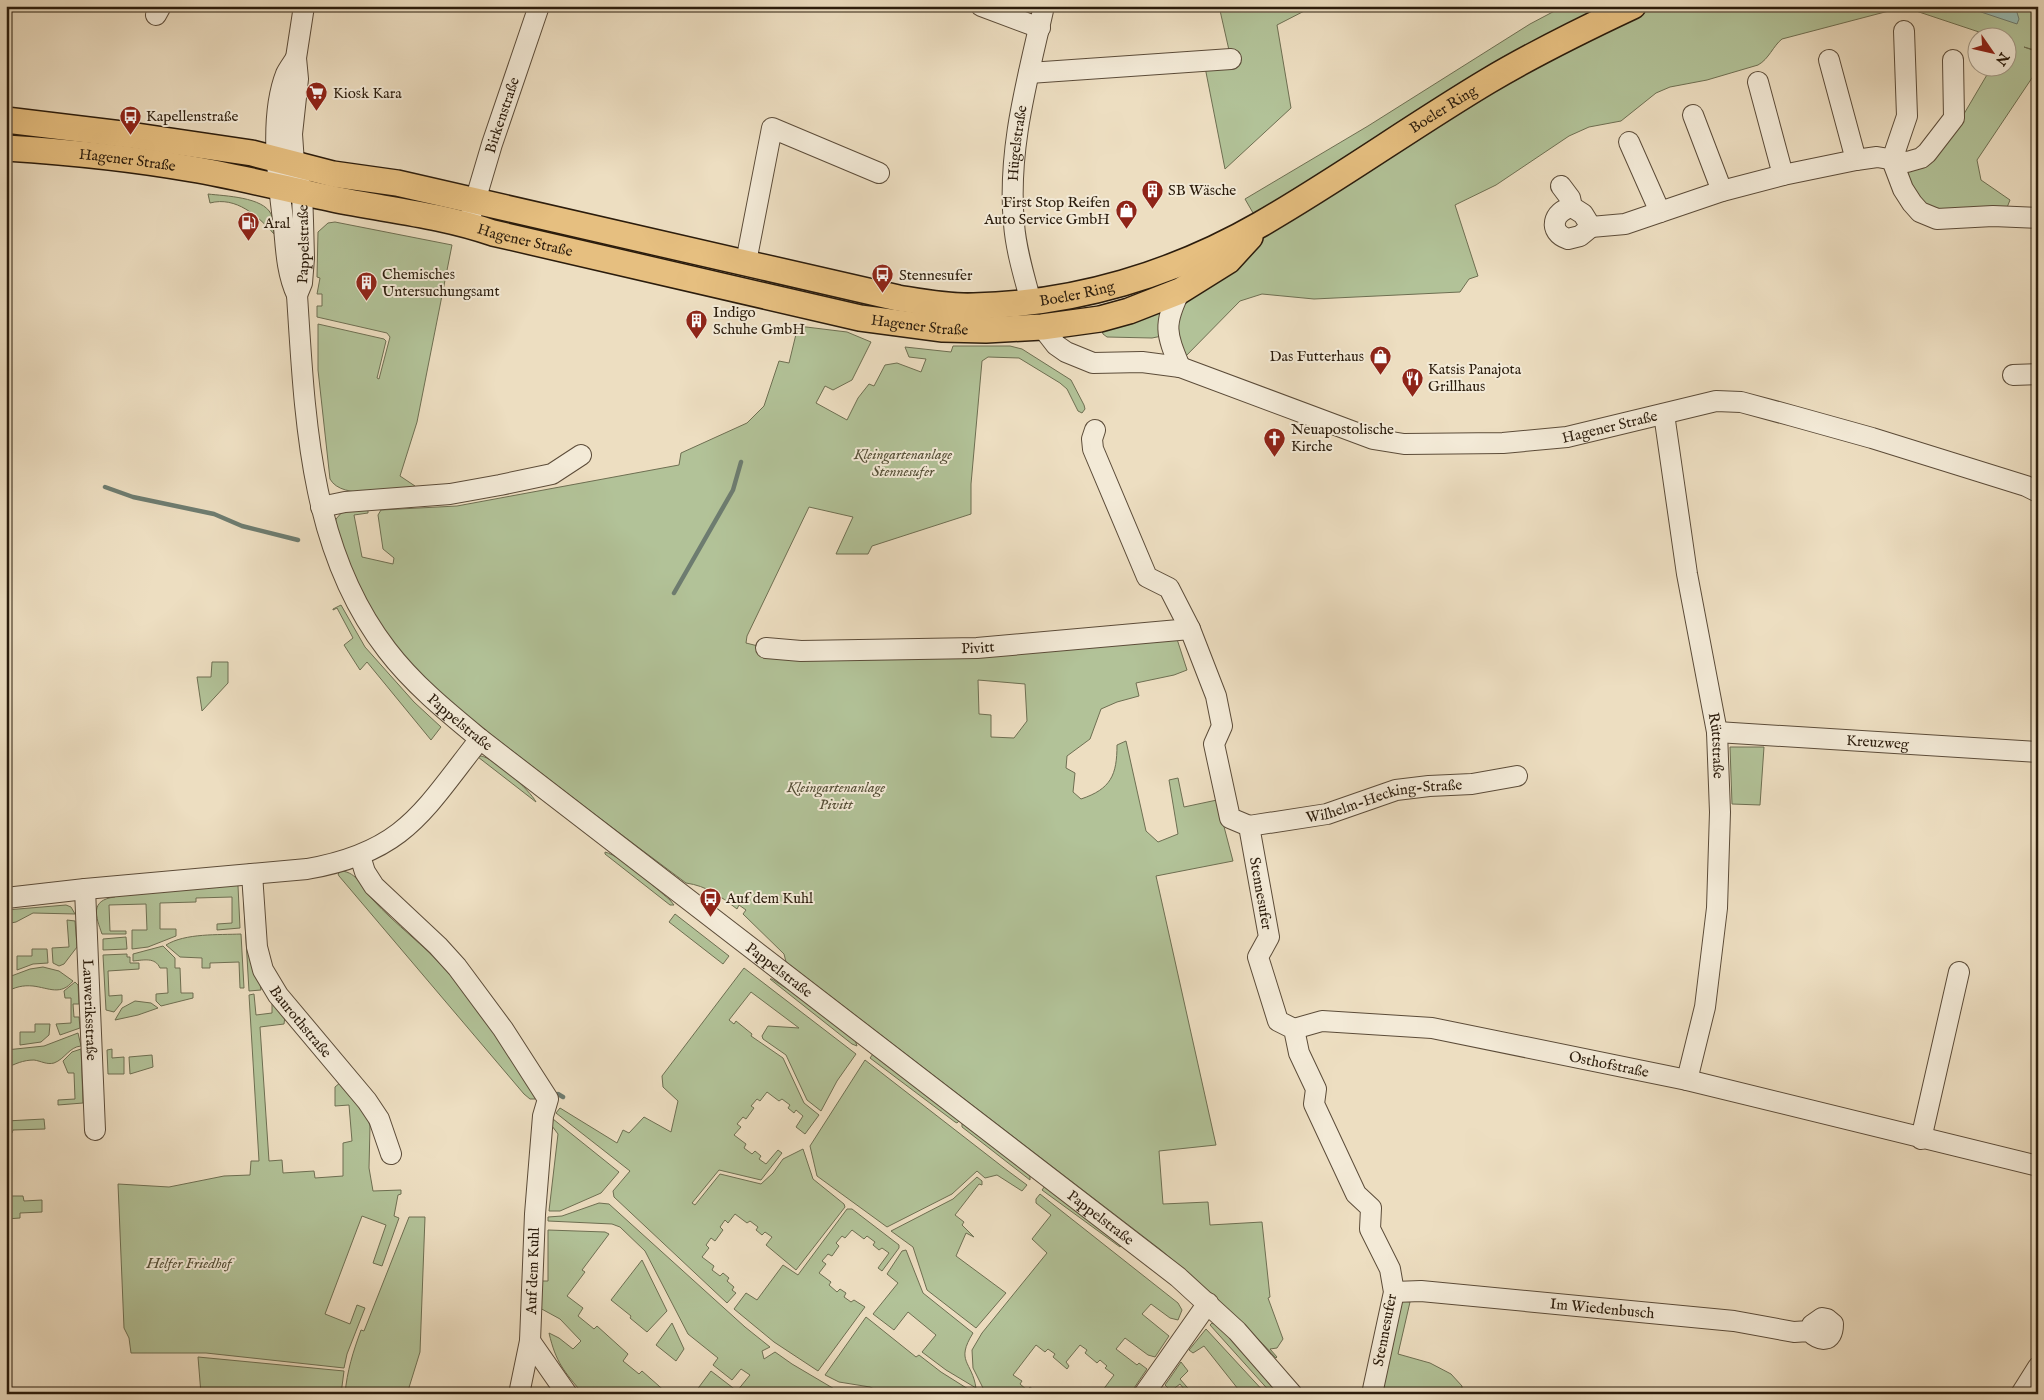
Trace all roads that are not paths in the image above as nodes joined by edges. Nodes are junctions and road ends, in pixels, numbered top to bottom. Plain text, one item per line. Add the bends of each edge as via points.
1 (304, 6) edge
2 (539, 6) edge
3 (981, 6) edge
4 (1044, 6) edge
5 (1633, 6) edge
6 (1040, 28) junction
7 (1904, 31) dead end
8 (1231, 59) dead end
9 (1829, 60) dead end
10 (1953, 60) dead end
11 (1028, 73) junction
12 (1758, 82) dead end
13 (1693, 115) dead end
14 (6, 120) edge
15 (1629, 142) dead end
16 (6, 148) edge
17 (1856, 160) junction
18 (1892, 160) junction
19 (286, 161) junction
20 (879, 173) dead end
21 (1783, 175) junction
22 (1561, 186) dead end
23 (291, 189) junction
24 (1722, 191) junction
25 (475, 201) junction
26 (1572, 207) junction
27 (1660, 212) junction
28 (2038, 218) edge
29 (468, 225) junction
30 (1260, 225) junction
31 (1590, 227) junction
32 (746, 262) junction
33 (1180, 291) junction
34 (1031, 302) junction
35 (1042, 327) junction
36 (1180, 367) junction
37 (2038, 374) edge
38 (2014, 375) dead end
39 (1664, 414) junction
40 (1095, 430) dead end
41 (581, 455) dead end
42 (2038, 492) edge
43 (321, 506) junction
44 (1190, 630) junction
45 (766, 648) dead end
46 (1717, 732) junction
47 (480, 738) junction
48 (2038, 752) edge
49 (1517, 776) dead end
50 (1249, 826) junction
51 (360, 856) junction
52 (252, 874) junction
53 (85, 889) junction
54 (6, 898) edge
55 (1959, 972) dead end
56 (1294, 1029) junction
57 (1687, 1080) junction
58 (95, 1130) dead end
59 (1921, 1138) junction
60 (391, 1154) dead end
61 (2038, 1166) edge
62 (1394, 1292) junction
63 (1208, 1303) junction
64 (1809, 1331) dead end
65 (530, 1341) junction
66 (2038, 1367) edge
67 (519, 1394) edge
68 (567, 1394) edge
69 (1144, 1394) edge
70 (1292, 1394) edge
71 (1372, 1394) edge
72 (2021, 1394) edge

1 - 19 street via 296,58 286,74 281,97 277,132
2 - 25 street, Birkenstraße
3 - 6 street
4 - 6 street, Hügelstraße
5 - 30 main road, Boeler Ring via 1488,81
6 - 11 street, Hügelstraße
7 - 18 street via 1907,116
8 - 11 street
9 - 17 street
10 - 18 street via 1954,118 1921,158 1907,162
11 - 34 street, Hügelstraße via 1013,178 1014,224
12 - 21 street
13 - 24 street
14 - 19 main road, Hagener Straße via 130,135
15 - 27 street
16 - 23 main road, Hagener Straße via 74,152 182,167
17 - 18 street via 1877,157
17 - 21 street
18 - 28 street via 1903,190 1926,215 1937,219
19 - 23 street, Pappelstraße
19 - 25 main road, Hagener Straße via 333,174 397,183
20 - 32 street via 772,128
21 - 24 street
22 - 26 street
23 - 29 main road, Hagener Straße
23 - 43 street, Pappelstraße via 304,258 302,283 297,295 310,452
24 - 27 street
25 - 29 street, Birkenstraße
25 - 32 main road, Hagener Straße
26 - 31 street via 1583,214
26 - 31 street via 1556,216 1554,223 1558,233 1574,239
27 - 31 street via 1625,224
29 - 35 main road, Hagener Straße via 492,234 860,318 943,329
30 - 33 main road, Boeler Ring via 1228,261
30 - 34 main road, Boeler Ring via 1179,264 1092,292
32 - 34 main road, Hagener Straße via 941,305
33 - 35 main road, Boeler Ring via 1100,319
33 - 36 street via 1169,311 1168,325 1170,343
34 - 35 main road, Hagener Straße
35 - 36 street, Hagener Straße via 1056,345 1093,363 1142,362
36 - 39 street, Hagener Straße via 1373,439 1404,444 1503,443 1567,437
37 - 38 street
39 - 42 street, Hagener Straße via 1716,402 1741,402 1872,438
39 - 46 street, Rüttstraße via 1687,574
40 - 44 street via 1093,449 1147,577 1169,588
41 - 43 street via 552,474 500,486
43 - 47 street, Pappelstraße via 335,556 350,591 386,650 418,686
44 - 45 street, Pivitt via 960,649 801,651
44 - 50 street via 1216,696 1222,726 1214,744 1230,818
46 - 48 street, Kreuzweg
46 - 57 street, Rüttstraße via 1720,812 1717,908 1705,1007
47 - 51 street via 420,815 396,836
47 - 63 street, Pappelstraße via 1151,1254
49 - 50 street, Wilhelm-Hecking-Straße via 1472,784 1396,790 1327,814
50 - 56 street, Stennesufer via 1269,937 1258,957 1278,1022
51 - 52 street via 307,869
51 - 65 street, Auf dem Kuhl via 374,886 448,957 479,994 548,1099 543,1116 535,1214
52 - 53 street
52 - 60 street, Baurothstraße via 257,947 270,984 367,1100 380,1119
53 - 54 street
53 - 58 street, Lauweriksstraße
55 - 59 street
56 - 57 street, Osthofstraße via 1322,1021 1432,1028
56 - 62 street, Stennesufer via 1299,1053 1316,1088 1314,1104 1356,1194 1371,1208 1370,1229 1390,1269
57 - 59 street, Osthofstraße
59 - 61 street, Osthofstraße
62 - 64 street, Im Wiedenbusch via 1440,1292 1734,1321 1794,1332
62 - 71 street, Stennesufer
63 - 69 street
63 - 70 street, Pappelstraße via 1260,1355
65 - 67 street, Auf dem Kuhl
65 - 68 street
66 - 72 street

